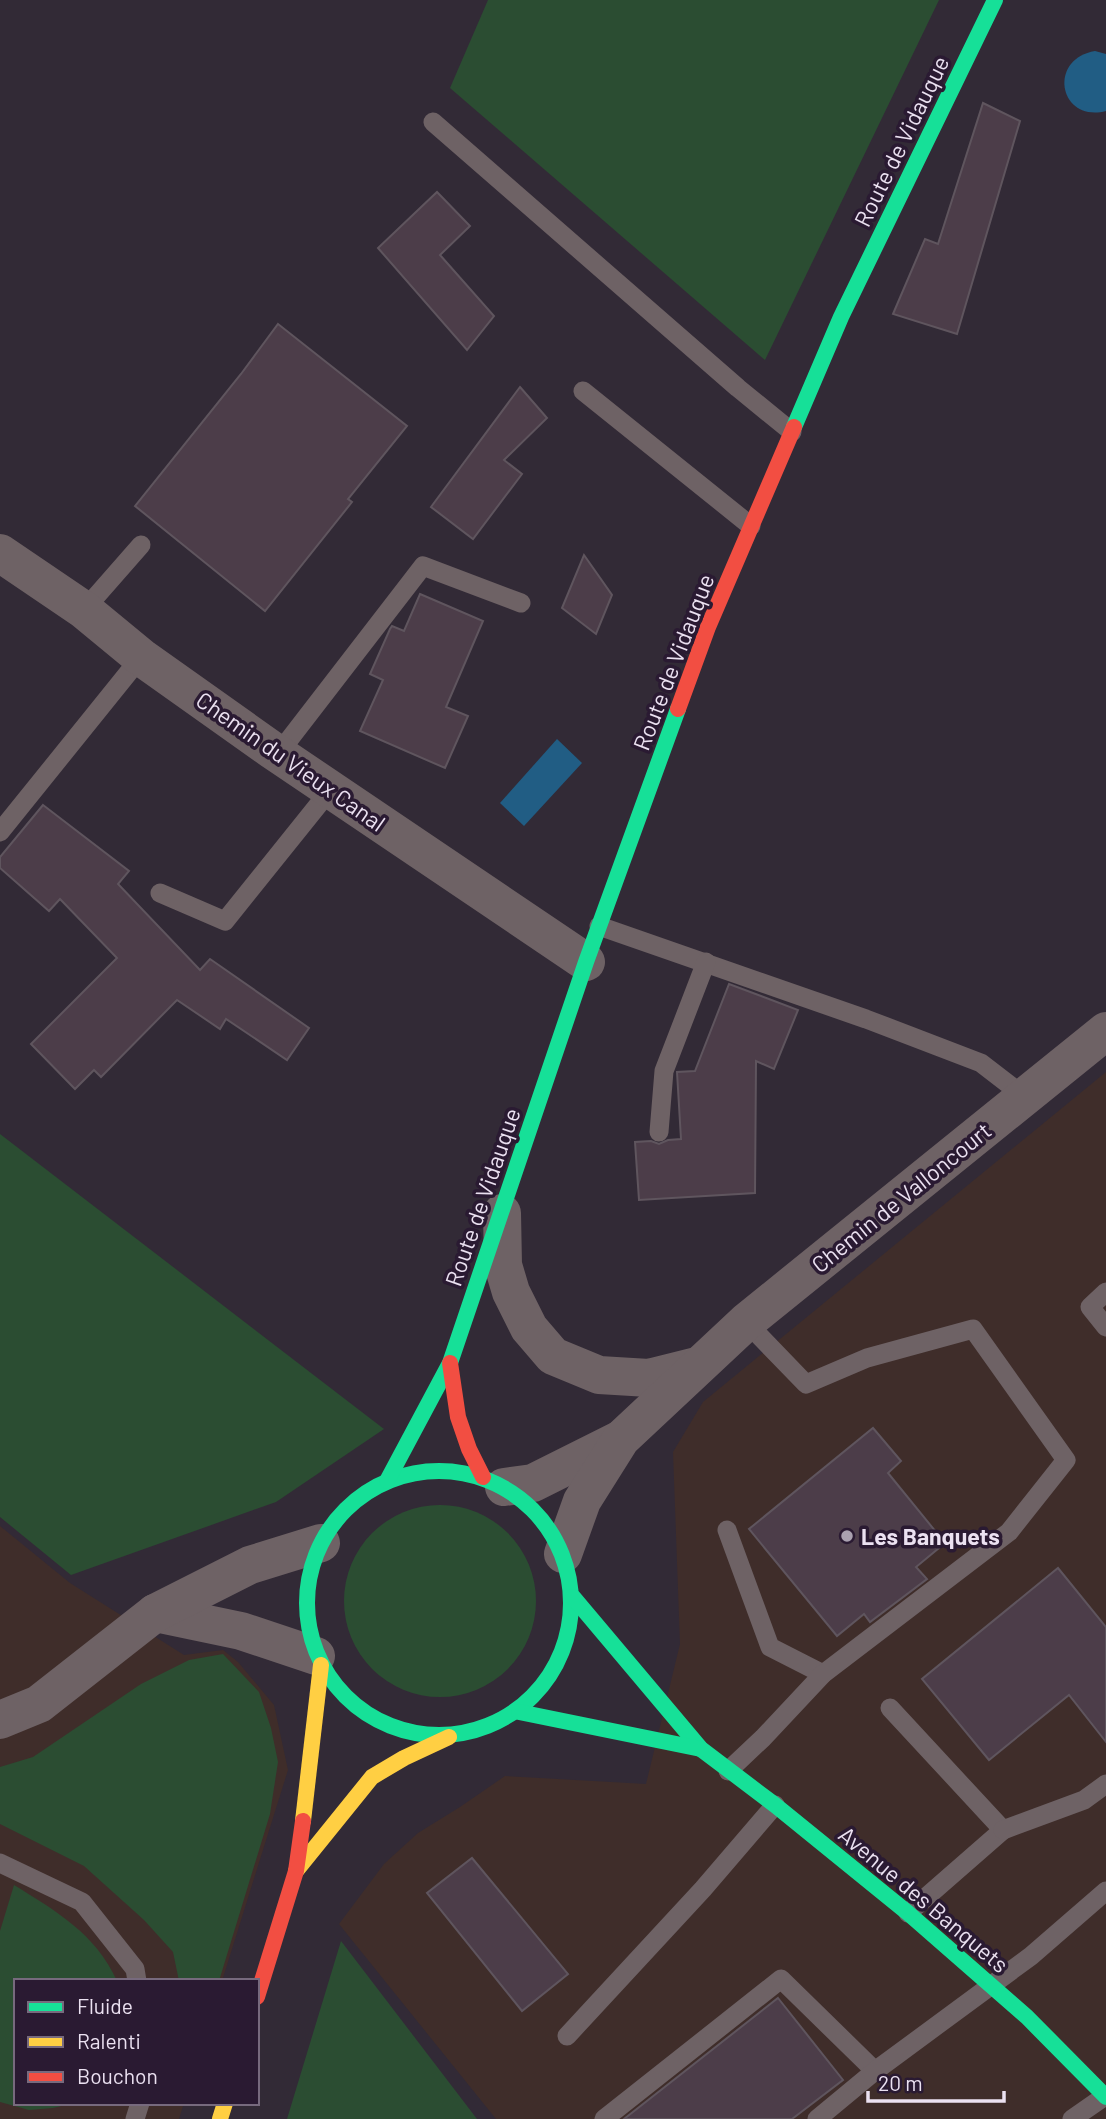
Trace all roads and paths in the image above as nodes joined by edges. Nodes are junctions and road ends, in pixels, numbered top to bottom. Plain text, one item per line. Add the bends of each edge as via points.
1 (995, 0) edge
2 (433, 122) dead end
3 (583, 391) dead end
4 (792, 432) junction
5 (751, 526) junction
6 (141, 545) dead end
7 (0, 553) edge
8 (521, 603) dead end
9 (84, 610) junction
10 (141, 657) junction
11 (278, 754) junction
12 (331, 789) junction
13 (0, 832) edge
14 (160, 893) dead end
15 (599, 926) junction
16 (586, 962) junction
17 (706, 962) junction
18 (1106, 1031) edge
19 (1025, 1097) junction
20 (659, 1132) dead end
21 (502, 1206) junction
22 (1106, 1292) edge
23 (746, 1322) junction
24 (1106, 1327) edge
25 (450, 1363) junction
26 (699, 1366) junction
27 (621, 1439) junction
28 (387, 1480) junction
29 (493, 1482) junction
30 (727, 1530) dead end
31 (321, 1543) junction
32 (563, 1554) junction
33 (573, 1597) junction
34 (156, 1613) junction
35 (319, 1660) junction
36 (823, 1674) junction
37 (890, 1708) dead end
38 (519, 1712) junction
39 (0, 1720) edge
40 (449, 1737) junction
41 (701, 1749) junction
42 (728, 1771) junction
43 (1106, 1784) edge
44 (775, 1805) junction
45 (1003, 1830) junction
46 (0, 1863) edge
47 (296, 1871) junction
48 (1106, 1891) edge
49 (908, 1913) junction
50 (137, 1979) edge
51 (991, 1986) junction
52 (259, 1991) edge
53 (567, 2036) dead end
54 (875, 2071) junction
55 (1105, 2097) edge
56 (604, 2119) edge
57 (817, 2119) edge
58 (1072, 2119) edge

1 - 4 street, Route de Vidauque via 841,317
2 - 4 lane
3 - 5 lane
4 - 5 street, Route de Vidauque
5 - 15 street, Route de Vidauque via 708,627
6 - 9 lane
7 - 9 street, Chemin du Vieux Canal
8 - 11 lane via 422,566
9 - 10 street, Chemin du Vieux Canal
10 - 11 street, Chemin du Vieux Canal
10 - 13 lane
11 - 12 street, Chemin du Vieux Canal
12 - 14 lane via 225,921
12 - 16 street, Chemin du Vieux Canal
15 - 16 street, Route de Vidauque
15 - 17 lane
16 - 21 street, Route de Vidauque
17 - 19 lane via 981,1063
17 - 20 lane via 664,1071
18 - 19 street, Chemin de Valloncourt
19 - 23 street, Chemin de Valloncourt
21 - 25 street, Route de Vidauque
21 - 26 street, Chemin de Valloncourt via 503,1265 511,1292 528,1328 553,1356 599,1375 649,1378
22 - 24 lane via 1090,1307
23 - 26 street, Chemin de Valloncourt
23 - 36 lane via 806,1384 867,1358 973,1329 1066,1460 1009,1532
25 - 28 street, Route de Vidauque
25 - 29 street, Route de Vidauque via 458,1417 469,1449
26 - 27 street, Chemin de Valloncourt
27 - 29 street, Chemin de Valloncourt via 533,1483
27 - 32 street, Chemin de Valloncourt via 582,1500
28 - 29 street via 451,1470
28 - 31 street via 348,1506
29 - 32 street via 539,1515
30 - 36 lane via 770,1647
31 - 34 street via 250,1564
31 - 35 street via 306,1598
32 - 33 street
33 - 38 street via 560,1661
33 - 41 street, Avenue des Banquets
34 - 35 street via 241,1631
34 - 39 street via 39,1704
35 - 40 street via 353,1705 364,1712 398,1731
35 - 47 street
36 - 42 lane
37 - 45 lane
38 - 40 street via 486,1729
38 - 41 street, Avenue des Banquets
40 - 47 street via 372,1777
41 - 42 street, Avenue des Banquets
42 - 44 street, Avenue des Banquets
43 - 45 lane via 1084,1800
44 - 49 street, Avenue des Banquets
44 - 53 lane
45 - 49 lane
46 - 50 lane via 82,1902 135,1969
47 - 52 street
48 - 51 lane
49 - 51 street, Avenue des Banquets
51 - 54 lane
51 - 55 street, Avenue des Banquets
54 - 56 lane via 780,1979
54 - 57 lane
55 - 58 lane

